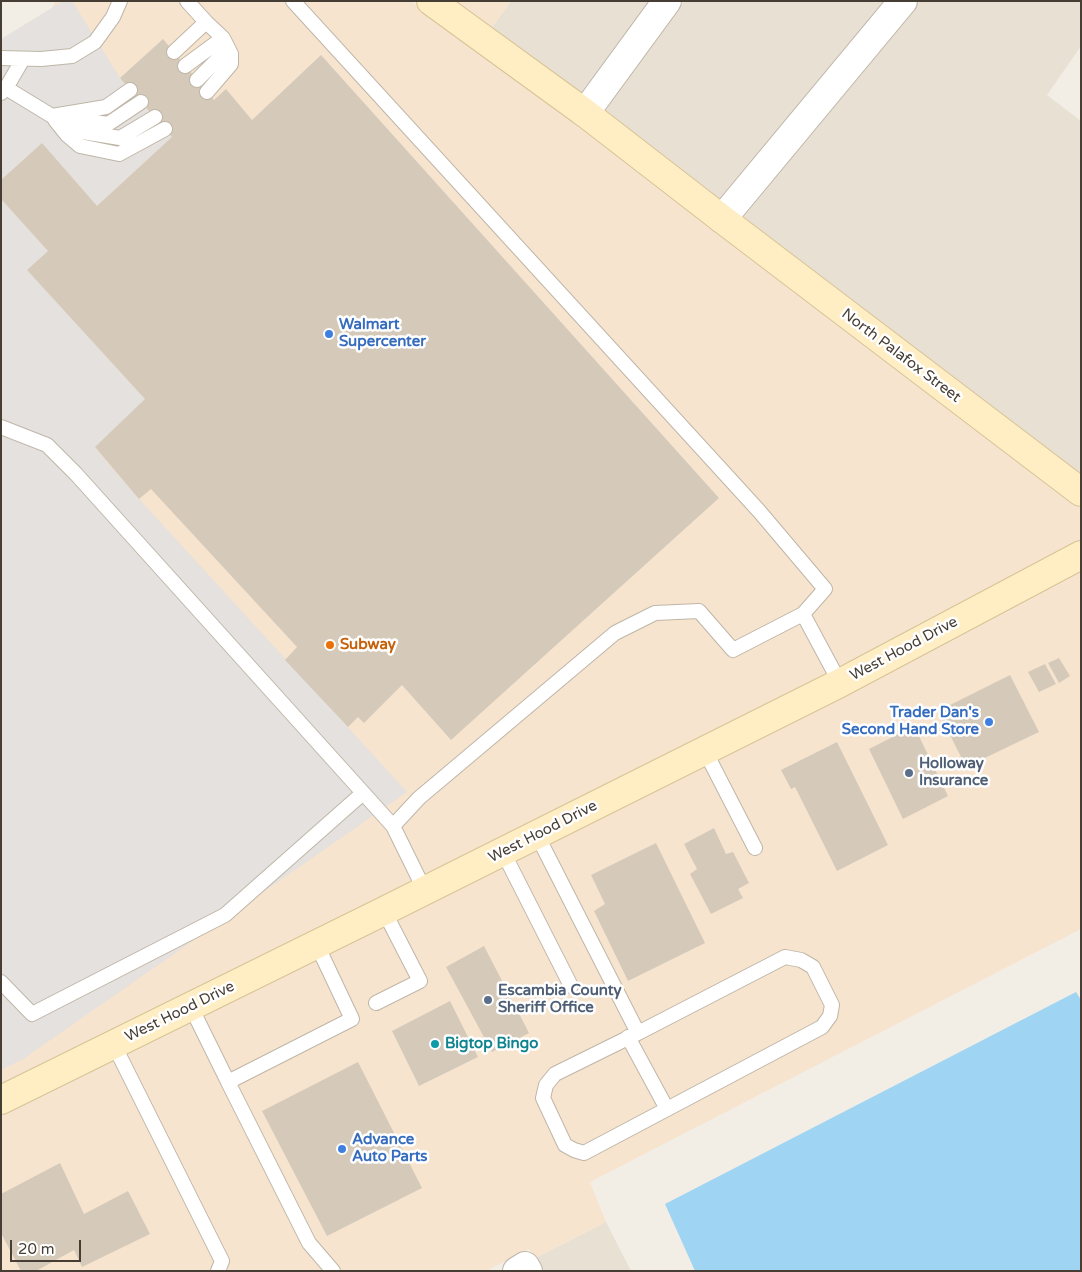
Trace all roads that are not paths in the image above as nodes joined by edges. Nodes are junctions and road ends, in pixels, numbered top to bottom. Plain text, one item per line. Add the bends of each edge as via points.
1 (120, 1) edge
2 (187, 1) edge
3 (293, 1) edge
4 (431, 1) edge
5 (667, 1) edge
6 (902, 1) edge
7 (206, 22) junction
8 (223, 38) junction
9 (174, 52) dead end
10 (1, 58) edge
11 (23, 58) junction
12 (185, 66) dead end
13 (197, 80) dead end
14 (130, 90) dead end
15 (4, 91) edge
16 (207, 92) dead end
17 (141, 102) dead end
18 (584, 112) junction
19 (52, 116) junction
20 (155, 118) dead end
21 (165, 129) dead end
22 (722, 219) junction
23 (1, 427) edge
24 (1081, 492) edge
25 (1081, 556) edge
26 (803, 614) junction
27 (840, 683) junction
28 (705, 751) junction
29 (363, 793) junction
30 (393, 826) junction
31 (537, 835) junction
32 (756, 848) dead end
33 (503, 852) junction
34 (425, 891) junction
35 (384, 912) junction
36 (317, 945) junction
37 (1, 982) edge
38 (571, 986) dead end
39 (376, 1003) dead end
40 (191, 1007) junction
41 (633, 1035) junction
42 (114, 1045) junction
43 (228, 1082) junction
44 (1, 1100) edge
45 (667, 1109) junction
46 (218, 1271) edge
47 (333, 1271) edge

1 - 11 lane via 95,42 72,56
2 - 7 lane
3 - 26 lane via 759,511 825,589
4 - 18 street, North Palafox Street
5 - 18 street
6 - 22 street
7 - 8 lane
7 - 9 lane
8 - 12 lane
8 - 13 lane via 218,59
8 - 16 lane via 231,64
10 - 11 lane
11 - 15 lane
14 - 19 lane via 106,107
15 - 19 lane
17 - 19 lane via 108,124
18 - 22 street, North Palafox Street
19 - 20 lane via 83,132 120,138
19 - 21 lane via 80,146 119,154
22 - 24 street, North Palafox Street
23 - 29 lane via 47,445 71,468
25 - 27 street, West Hood Drive
26 - 27 lane
26 - 30 lane via 733,650 699,611 655,612 615,633 419,798
27 - 28 street, West Hood Drive
28 - 31 street, West Hood Drive
28 - 32 lane
29 - 30 lane
29 - 37 lane via 216,919 32,1014
30 - 34 lane
31 - 33 street, West Hood Drive
31 - 41 lane
33 - 34 street, West Hood Drive
33 - 38 lane
34 - 35 street, West Hood Drive
35 - 36 street, West Hood Drive
35 - 39 lane via 420,981
36 - 40 street, West Hood Drive
36 - 43 lane via 352,1019
40 - 42 street, West Hood Drive
40 - 43 lane
41 - 45 lane
41 - 45 lane via 555,1074 546,1085 543,1098 565,1145 584,1153
41 - 45 lane via 784,957 801,960 813,967 832,1005 830,1016 822,1027
42 - 44 street, West Hood Drive
42 - 46 lane via 222,1261
43 - 47 lane via 309,1243

